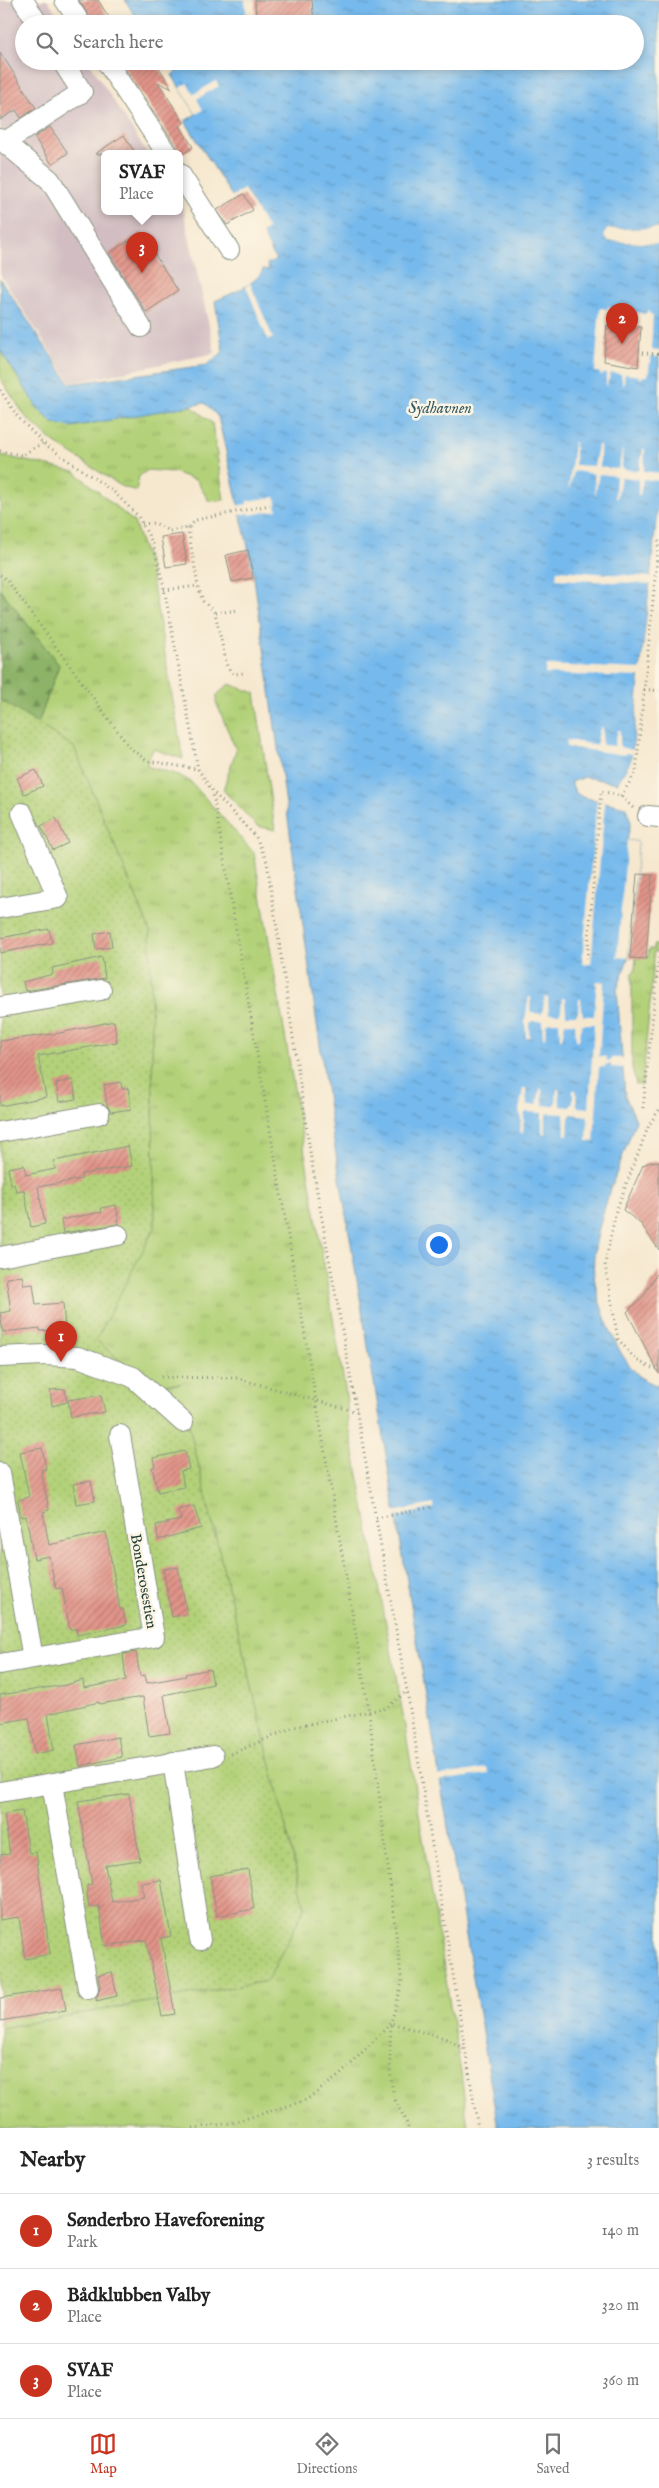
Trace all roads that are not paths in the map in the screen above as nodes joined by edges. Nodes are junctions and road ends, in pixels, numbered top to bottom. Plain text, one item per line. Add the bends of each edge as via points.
1 (23, 0) edge
2 (65, 0) edge
3 (32, 15) edge
4 (75, 15) edge
5 (68, 70) edge
6 (112, 70) edge
7 (2, 140) edge
8 (164, 150) edge
9 (183, 179) edge
10 (229, 250) dead end
11 (141, 327) dead end
12 (22, 813) dead end
13 (0, 908) edge
14 (101, 990) dead end
15 (0, 1007) edge
16 (99, 1114) dead end
17 (0, 1132) edge
18 (118, 1235) dead end
19 (0, 1257) edge
20 (0, 1357) edge
21 (183, 1422) dead end
22 (120, 1435) dead end
23 (0, 1473) edge
24 (33, 1658) junction
25 (0, 1664) edge
26 (213, 1756) road end
27 (173, 1762) junction
28 (52, 1784) junction
29 (0, 1792) edge
30 (200, 1940) dead end
31 (88, 1989) dead end

1 - 3 lane
2 - 4 lane
5 - 7 lane via 82,92
6 - 8 lane
7 - 11 lane via 50,180
9 - 10 lane
12 - 13 lane via 58,898
14 - 15 lane
16 - 17 lane
18 - 19 lane
20 - 21 lane via 78,1357 133,1377
22 - 24 lane, Bonderosestien via 154,1636
23 - 24 lane
24 - 25 lane, Bonderosestien
26 - 27 lane
27 - 28 lane
27 - 30 lane
28 - 29 lane
28 - 31 lane

